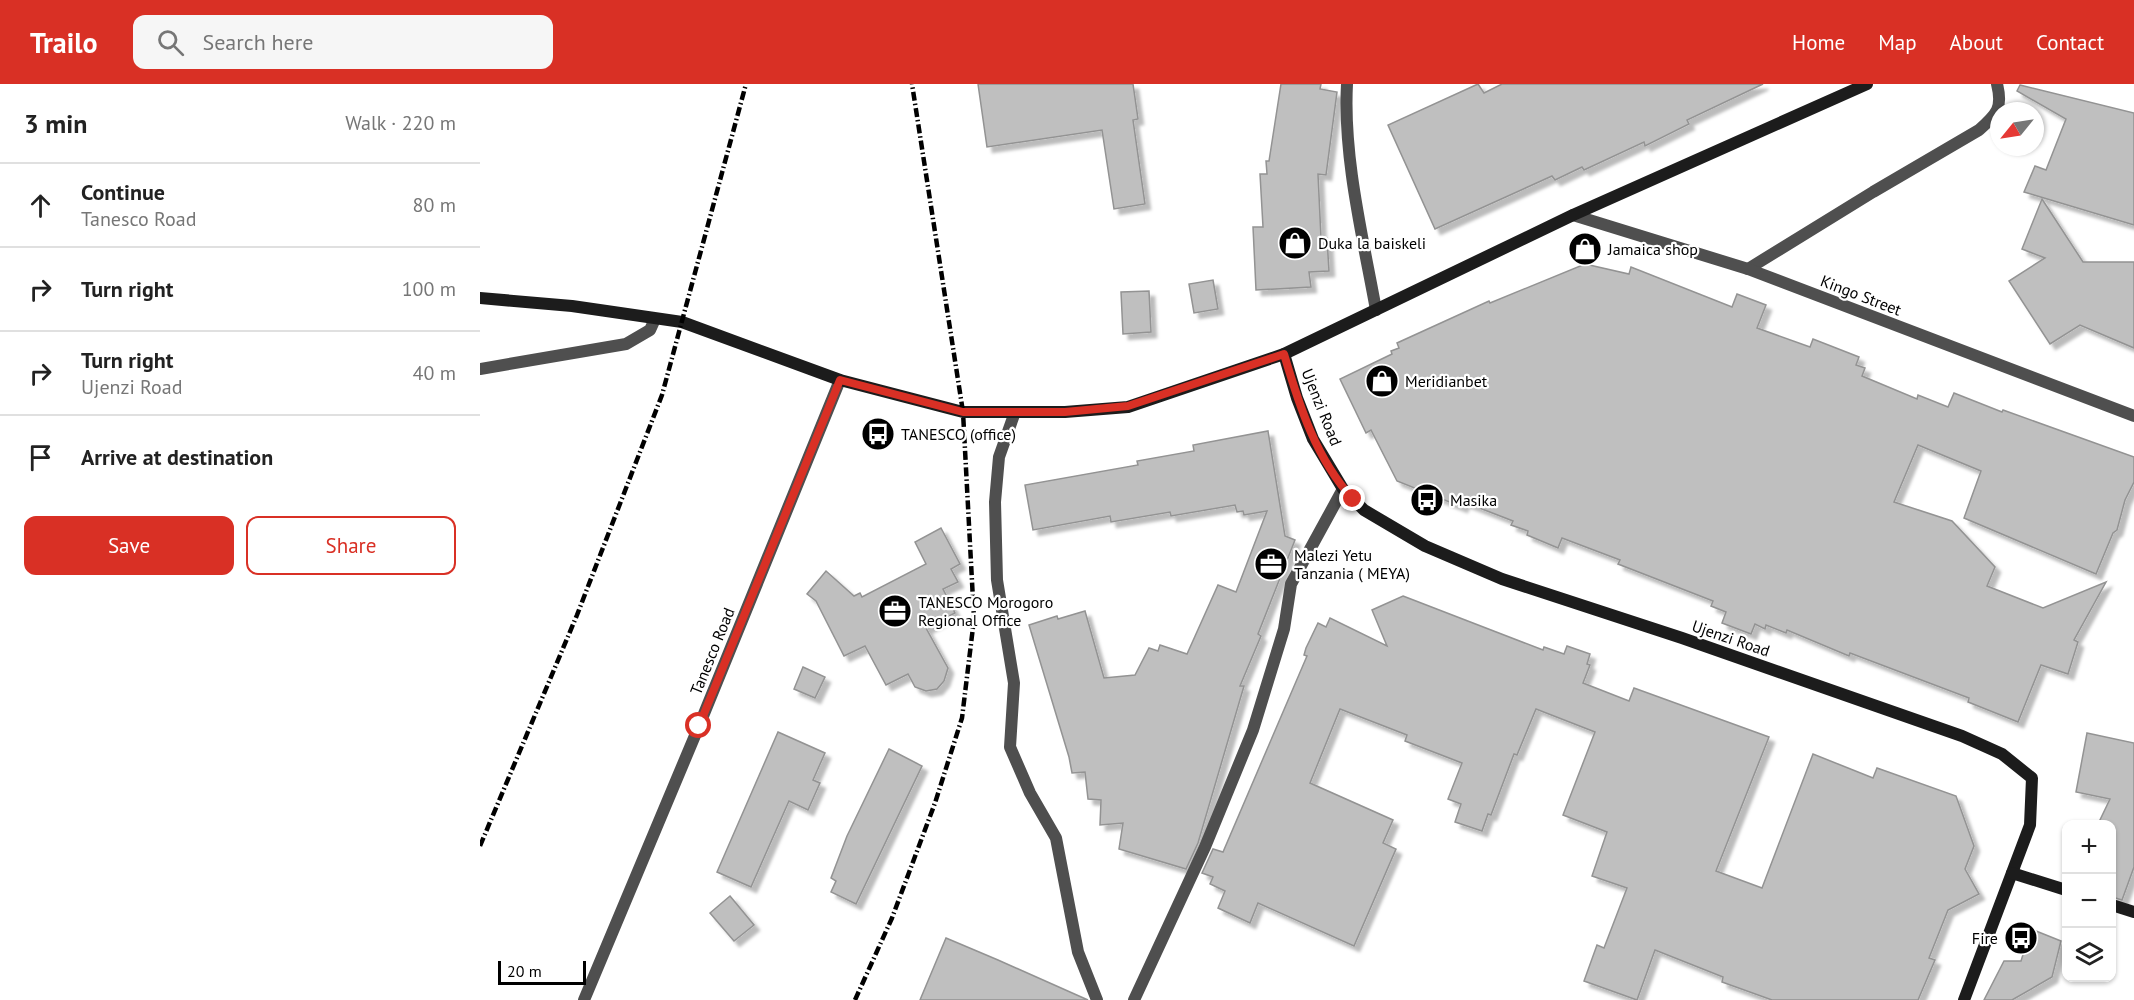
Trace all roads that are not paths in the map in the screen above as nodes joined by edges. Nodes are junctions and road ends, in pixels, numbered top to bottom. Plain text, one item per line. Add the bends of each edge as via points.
1 (1347, 84) edge
2 (1867, 84) edge
3 (1997, 84) edge
4 (1573, 215) junction
5 (1748, 269) junction
6 (480, 298) edge
7 (1376, 310) junction
8 (655, 319) junction
9 (1284, 354) junction
10 (480, 369) edge
11 (840, 380) junction
12 (1015, 412) junction
13 (2134, 416) edge
14 (1343, 489) junction
15 (2012, 873) junction
16 (2062, 888) edge
17 (2116, 906) edge
18 (2134, 912) edge
19 (584, 1000) edge
20 (1097, 1000) edge
21 (1134, 1000) edge
22 (1964, 1000) edge

1 - 7 street via 1355,196
2 - 4 main road
3 - 5 street via 2001,101 1994,118 1979,130
4 - 5 street, Kingo Street
4 - 7 main road
5 - 13 street, Kingo Street
6 - 8 main road via 572,306
7 - 9 main road
8 - 10 street via 650,330 626,344
8 - 11 main road via 682,322
9 - 12 main road via 1128,406
9 - 14 main road, Ujenzi Road via 1313,439
11 - 12 main road via 963,412
11 - 19 street, Tanesco Road
12 - 20 street via 999,457 995,502 997,580 1014,682 1010,747 1056,838 1078,952
14 - 15 main road, Ujenzi Road via 1364,510 1425,546 1502,579 1962,736 2002,754 2032,778 2030,825
14 - 21 street via 1291,584 1284,629 1253,730 1205,847
15 - 16 main road
15 - 22 main road, Ujenzi Road
17 - 18 main road

